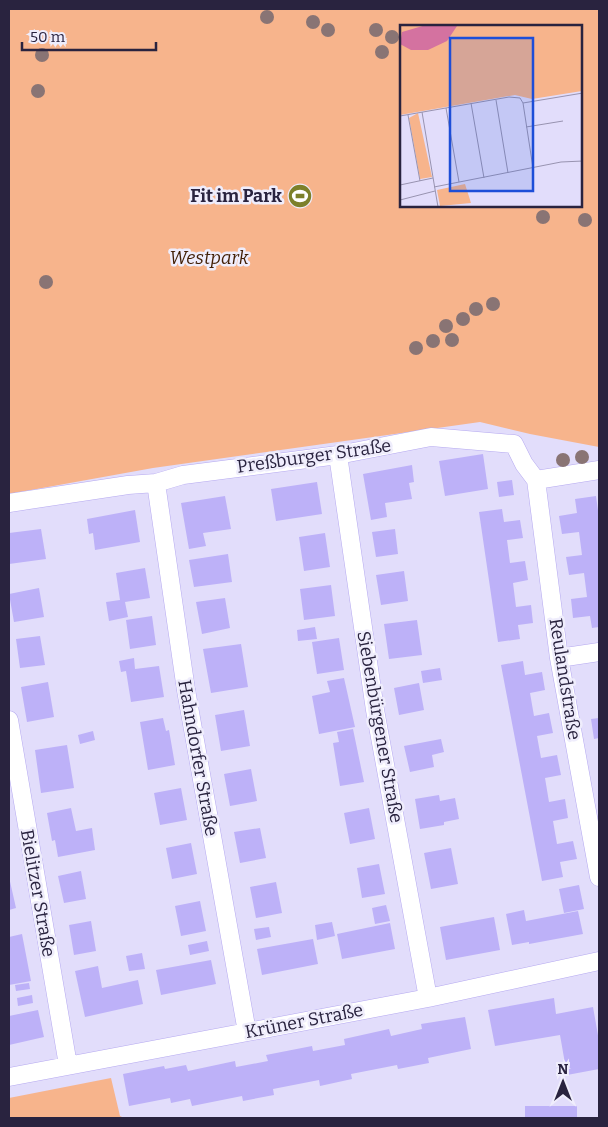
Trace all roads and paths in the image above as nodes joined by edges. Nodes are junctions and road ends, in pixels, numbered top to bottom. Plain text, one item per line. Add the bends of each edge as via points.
1 (338, 455) junction
2 (599, 470) edge
3 (536, 480) junction
4 (156, 483) junction
5 (9, 503) edge
6 (599, 652) edge
7 (559, 658) junction
8 (9, 720) edge
9 (599, 877) edge
10 (599, 961) edge
11 (428, 998) junction
12 (247, 1032) junction
13 (68, 1065) junction
14 (9, 1077) edge

1 - 3 street, Preßburger Straße via 431,437 514,444
1 - 4 street, Preßburger Straße via 183,475
1 - 11 street, Siebenbürgener Straße via 375,710
2 - 3 street
3 - 7 street, Reulandstraße
4 - 5 street, Preßburger Straße
4 - 12 street, Hahndorfer Straße via 186,690
6 - 7 street
7 - 9 street, Reulandstraße
8 - 13 street, Bielitzer Straße
10 - 11 street, Krüner Straße
11 - 12 street, Krüner Straße
12 - 13 street, Krüner Straße
13 - 14 street, Krüner Straße

